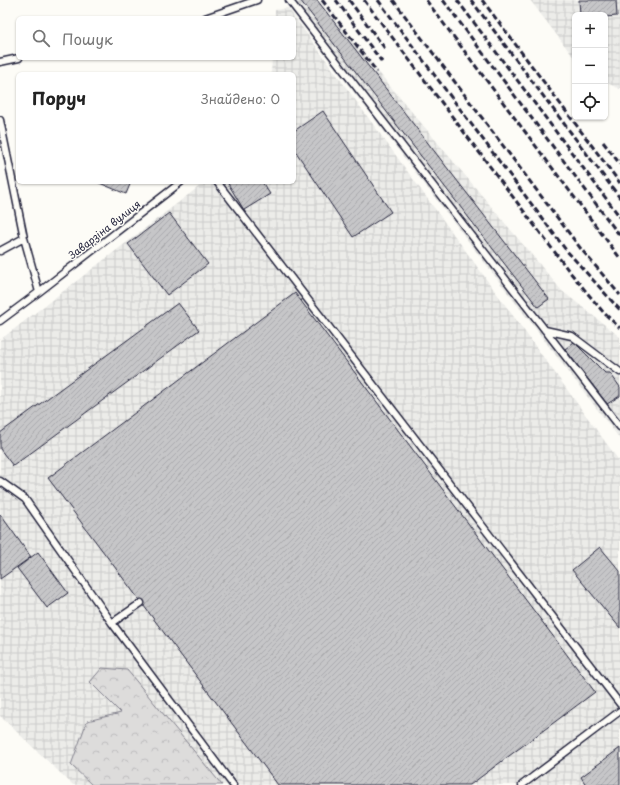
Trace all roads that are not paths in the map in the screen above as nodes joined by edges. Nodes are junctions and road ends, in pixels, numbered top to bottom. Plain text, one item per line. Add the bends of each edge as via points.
1 (257, 0) edge
2 (289, 0) edge
3 (211, 16) edge
4 (16, 59) edge
5 (0, 62) edge
6 (0, 120) edge
7 (178, 184) edge
8 (219, 184) edge
9 (24, 238) junction
10 (0, 251) edge
11 (39, 292) junction
12 (0, 321) edge
13 (545, 330) junction
14 (620, 372) edge
15 (620, 427) edge
16 (0, 481) edge
17 (142, 603) dead end
18 (112, 623) junction
19 (620, 704) edge
20 (620, 711) edge
21 (233, 785) edge
22 (522, 785) edge

1 - 3 lane
2 - 13 lane
4 - 5 lane
6 - 9 lane
7 - 11 lane, Заварзіна вулиця
8 - 19 lane
9 - 10 lane
9 - 11 lane
11 - 12 lane, Заварзіна вулиця
13 - 14 lane via 572,336
13 - 15 lane
16 - 18 lane via 25,499
17 - 18 lane
18 - 21 lane
20 - 22 lane

